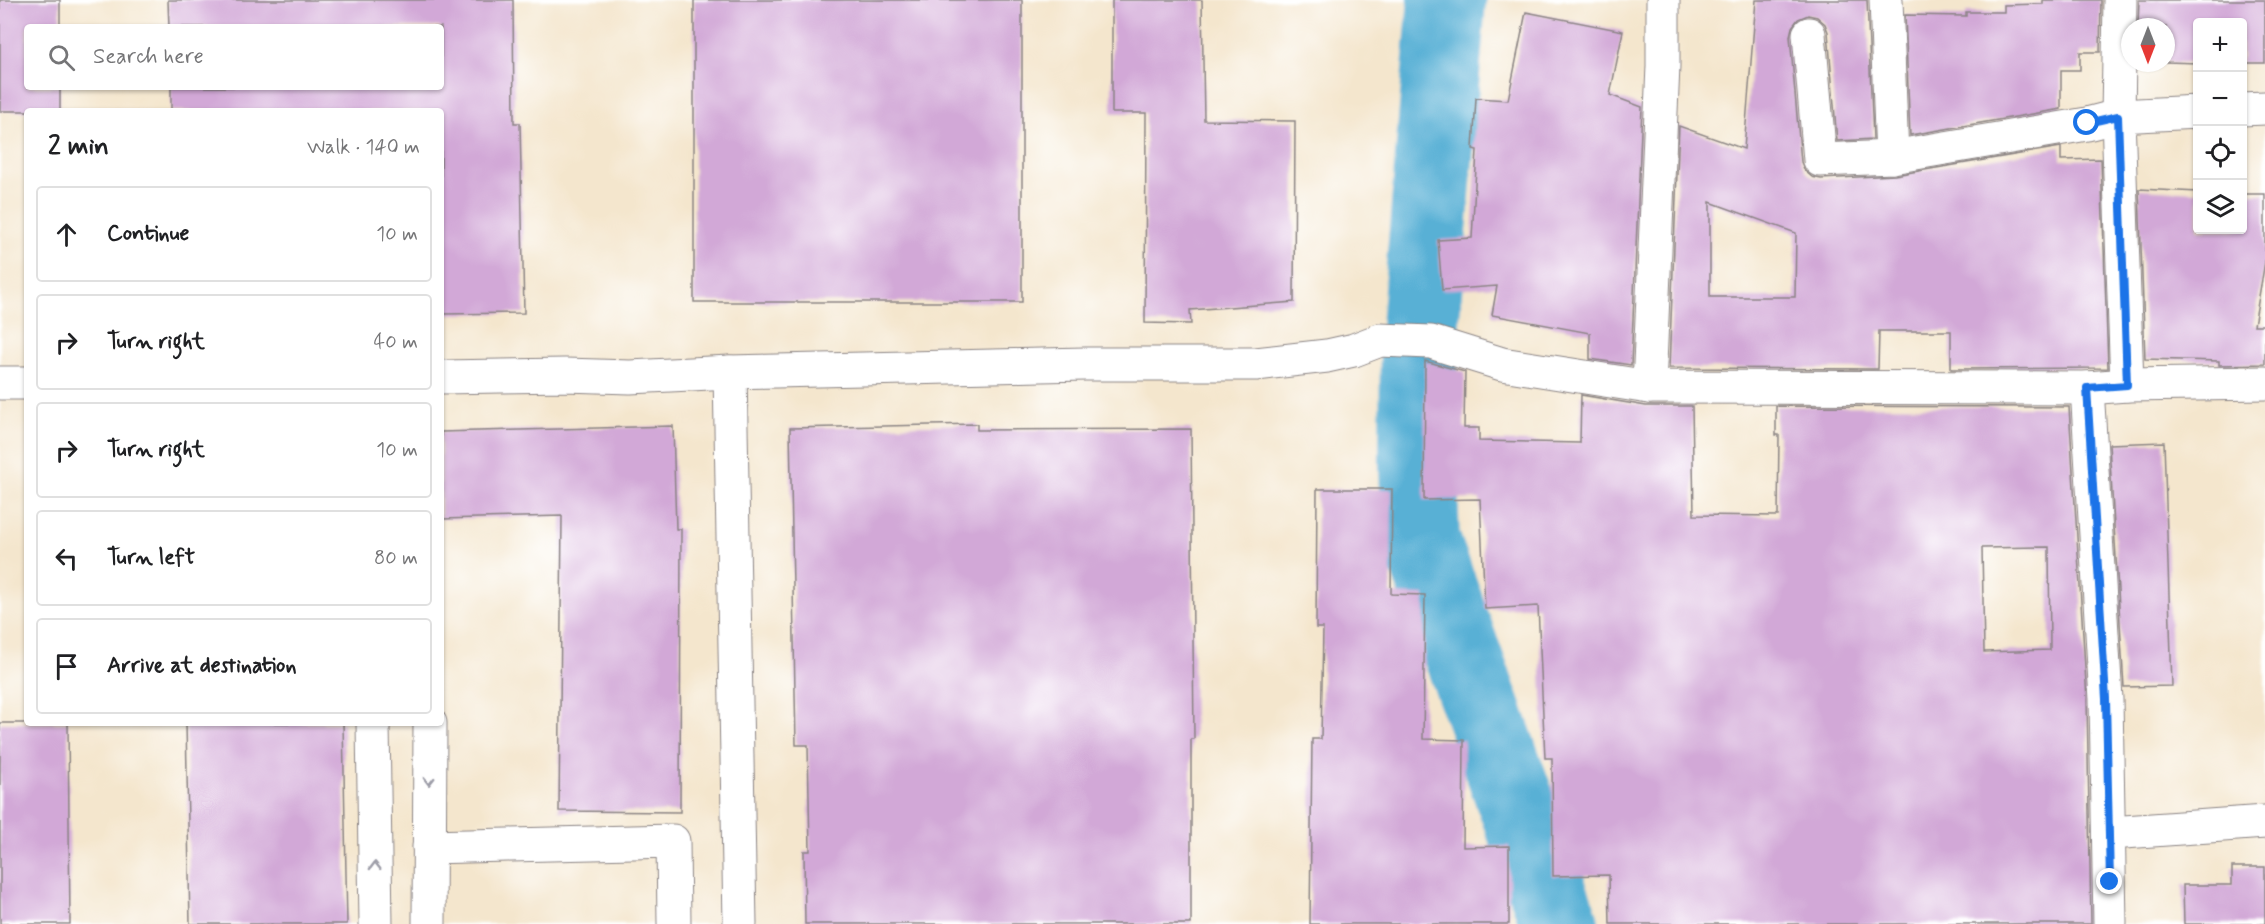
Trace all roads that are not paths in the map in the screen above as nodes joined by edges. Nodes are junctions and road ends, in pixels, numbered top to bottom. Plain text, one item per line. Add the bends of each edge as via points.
1 (1663, 0) edge
2 (1886, 0) edge
3 (2120, 0) edge
4 (1809, 34) dead end
5 (2265, 108) edge
6 (2247, 109) edge
7 (2193, 112) edge
8 (2118, 116) junction
9 (1892, 157) junction
10 (730, 372) junction
11 (444, 377) edge
12 (24, 382) edge
13 (0, 383) edge
14 (2265, 383) edge
15 (2127, 385) junction
16 (1649, 387) junction
17 (2087, 388) junction
18 (373, 726) edge
19 (430, 726) edge
20 (2265, 822) edge
21 (2110, 833) junction
22 (429, 847) junction
23 (376, 924) edge
24 (429, 924) edge
25 (674, 924) edge
26 (740, 924) edge
27 (2110, 924) edge

1 - 16 street
2 - 9 street
3 - 8 street
4 - 9 street via 1820,160
5 - 6 street
7 - 8 street
8 - 9 street
8 - 15 street
10 - 11 street via 630,377
10 - 16 street via 1256,364 1327,356 1380,340 1431,342 1502,364
10 - 26 street
12 - 13 street
14 - 15 street
15 - 17 street
16 - 17 street
17 - 21 street
23 -> 18 street
19 -> 22 street
20 - 21 street
21 - 27 street
22 - 24 street
22 - 25 street via 673,841

